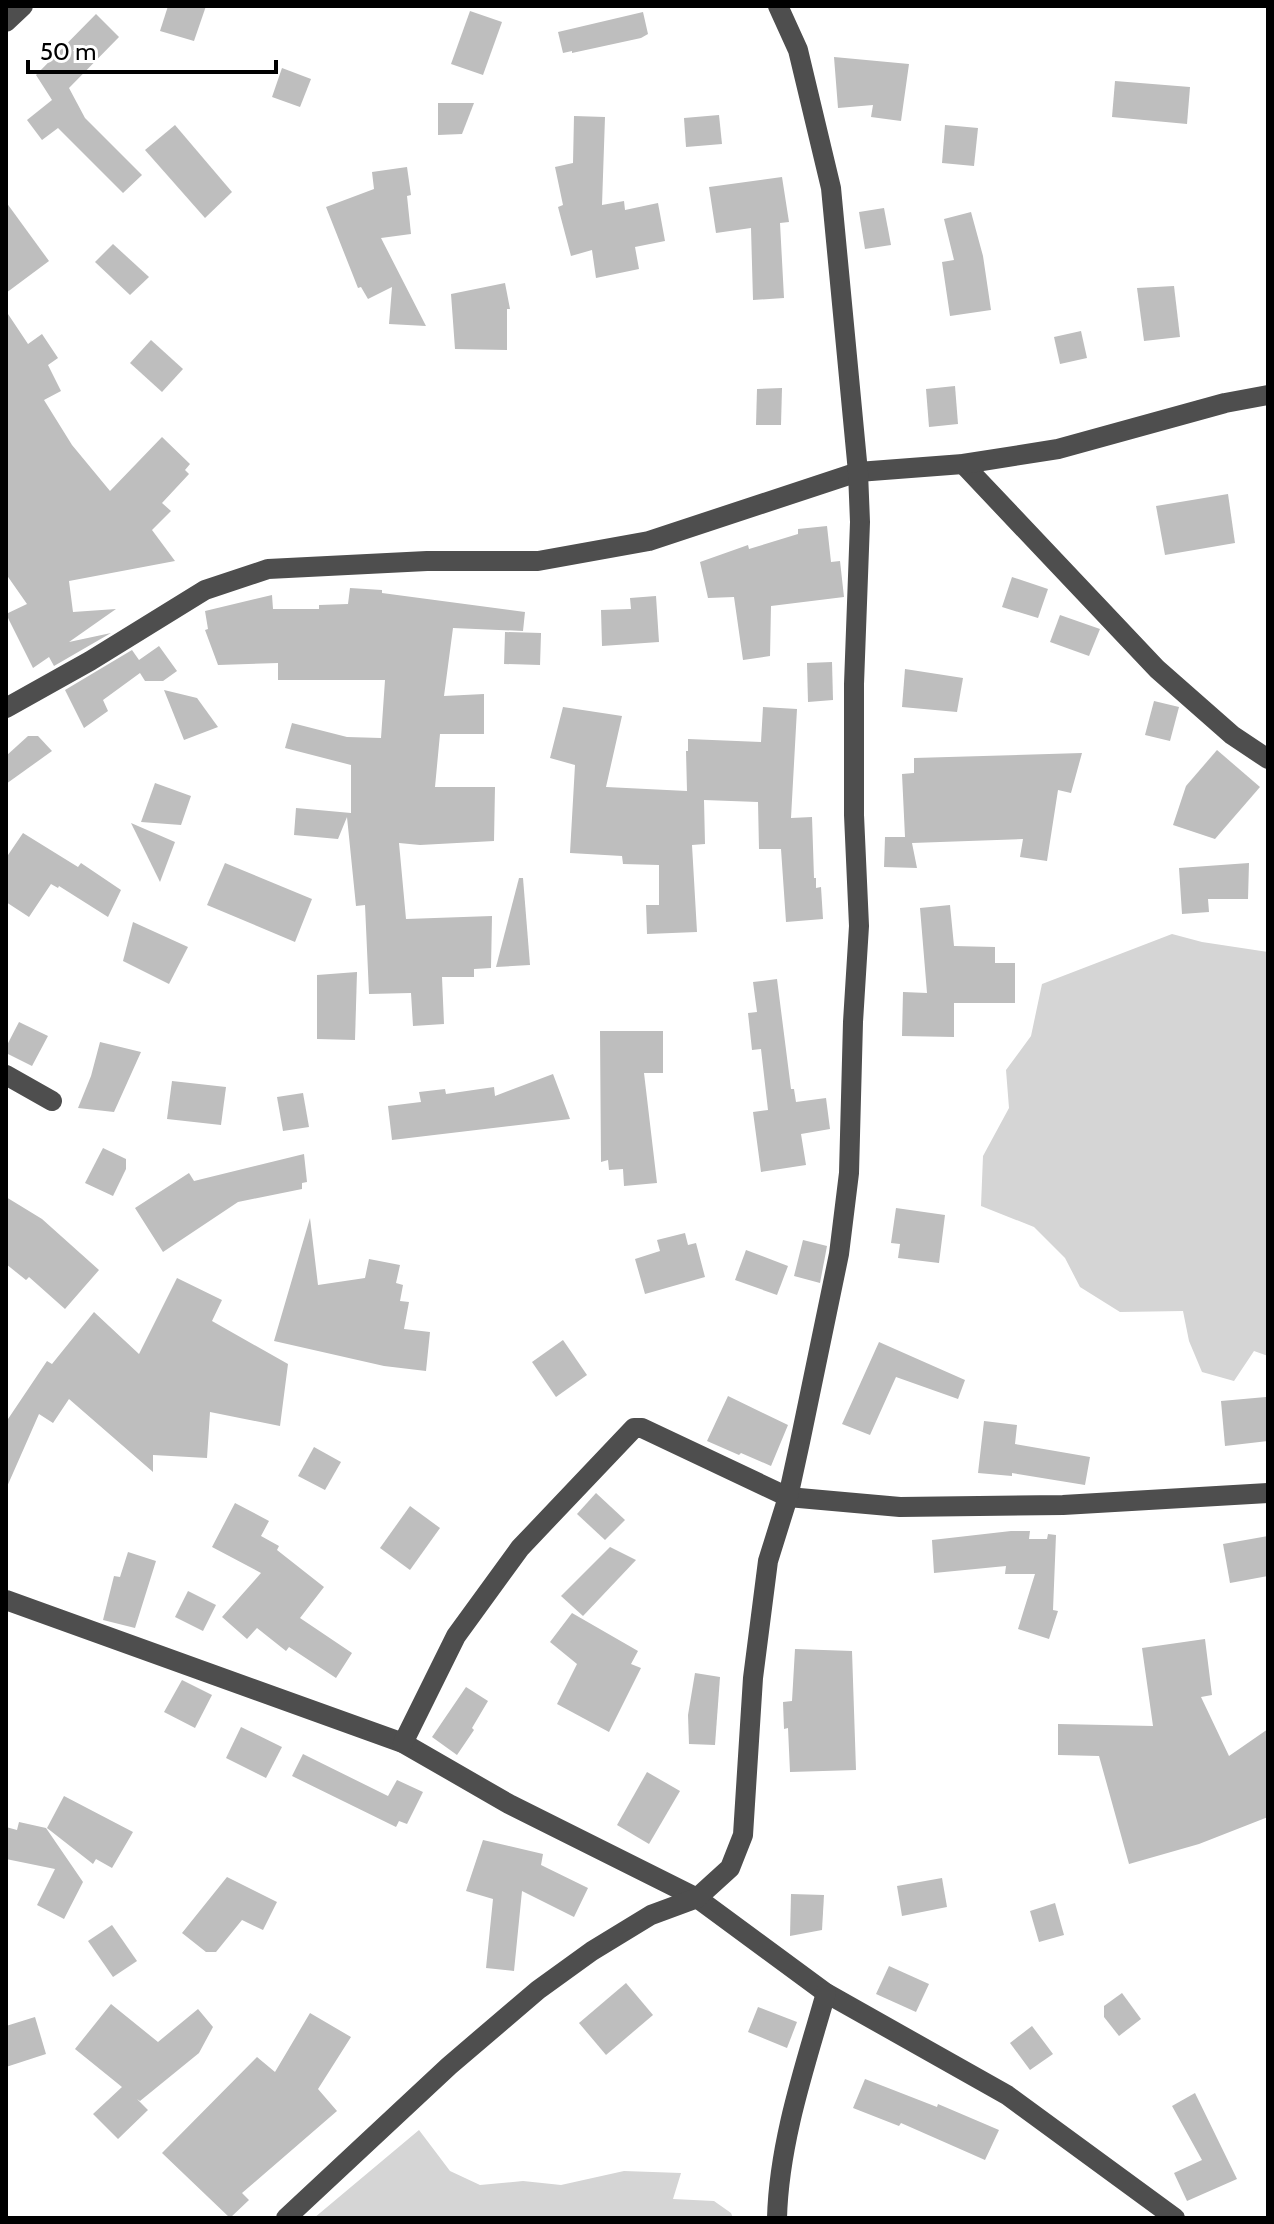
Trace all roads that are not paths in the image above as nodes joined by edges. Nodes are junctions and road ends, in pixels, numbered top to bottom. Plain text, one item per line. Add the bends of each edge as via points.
1 (23, 6) edge
2 (778, 6) edge
3 (6, 22) edge
4 (1268, 395) edge
5 (963, 464) junction
6 (858, 472) junction
7 (6, 708) edge
8 (1268, 759) edge
9 (6, 1075) edge
10 (52, 1101) dead end
11 (1268, 1493) edge
12 (788, 1497) junction
13 (6, 1600) edge
14 (403, 1743) junction
15 (697, 1898) junction
16 (826, 1993) junction
17 (286, 2218) edge
18 (777, 2218) edge
19 (1175, 2218) edge

1 - 3 street
2 - 6 street via 798,50 831,188
4 - 5 street via 1058,449
5 - 6 street
5 - 8 street via 1157,669 1232,735
6 - 7 street via 649,541 538,561 326,565 241,576 205,590
6 - 12 street via 854,815 859,926 849,1173 839,1254
9 - 10 street
11 - 12 street via 1063,1505 900,1507
12 - 14 street via 634,1428 520,1548 456,1636
12 - 15 street via 768,1561 753,1678 743,1835 730,1868
13 - 14 street
14 - 15 street via 509,1804
15 - 16 street
15 - 17 street via 651,1915 538,1990
16 - 18 street via 778,2181
16 - 19 street via 1007,2095

